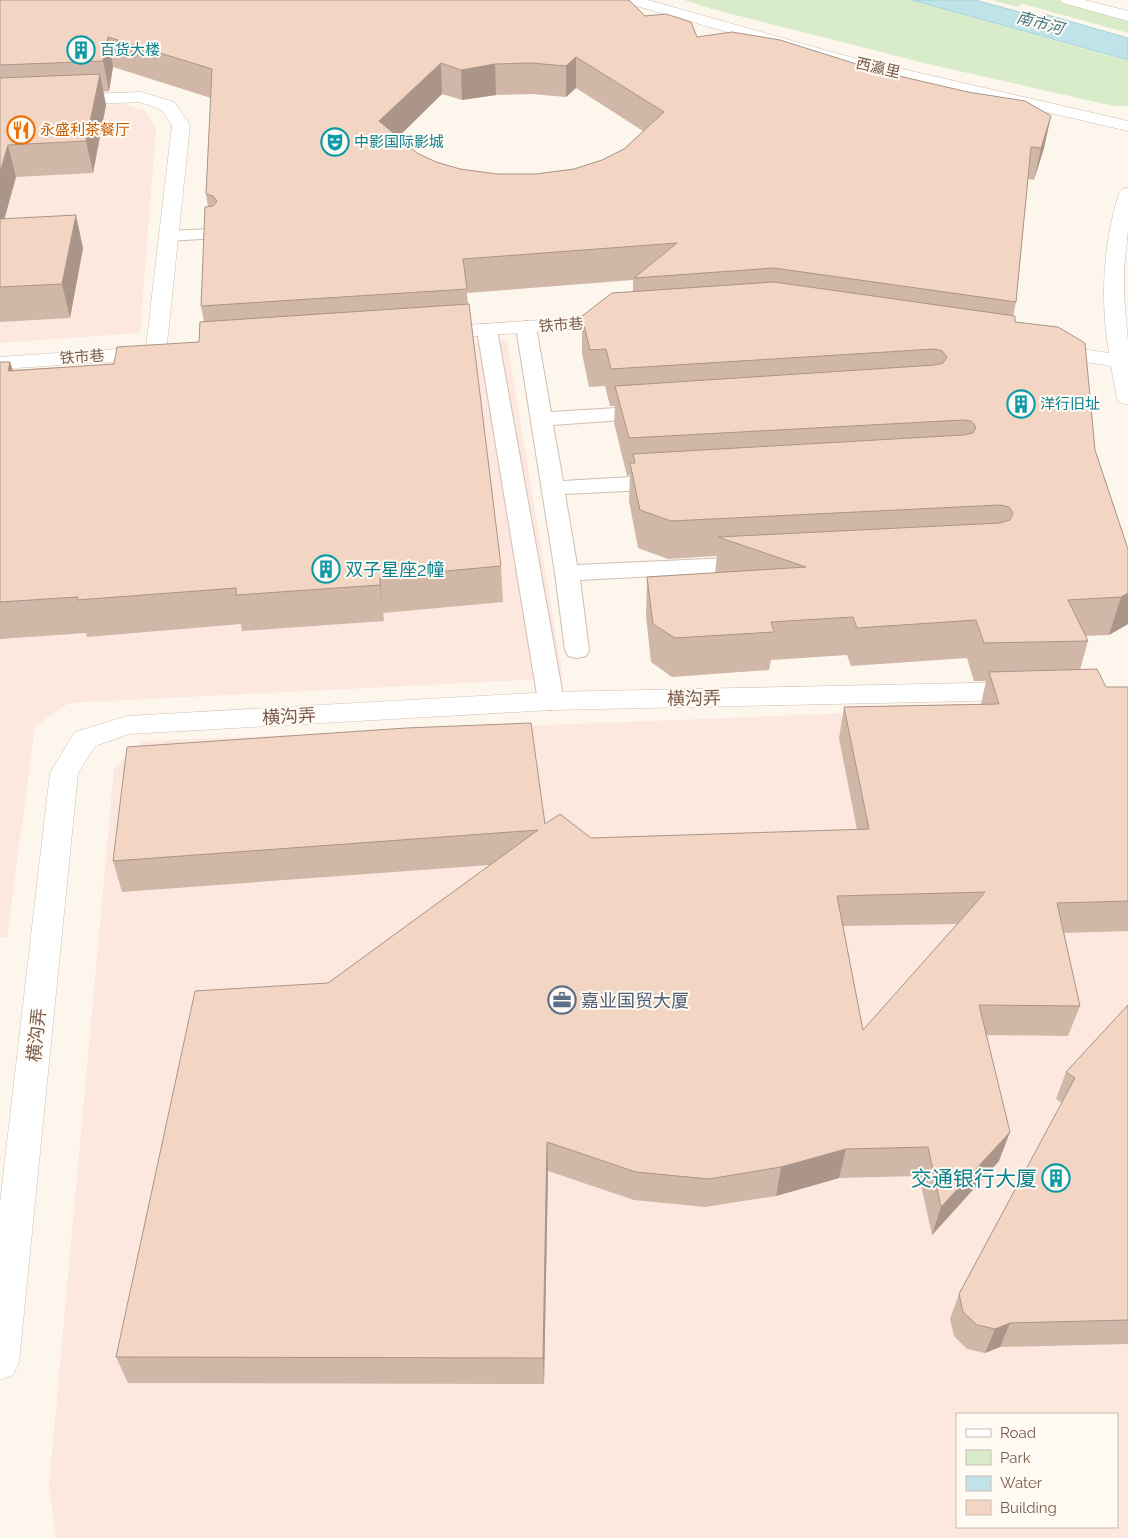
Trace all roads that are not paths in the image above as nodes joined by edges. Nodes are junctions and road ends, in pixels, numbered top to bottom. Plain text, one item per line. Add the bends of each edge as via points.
1 (630, 0) edge
2 (1068, 0) edge
3 (1128, 16) edge
4 (0, 103) edge
5 (1128, 126) edge
6 (1128, 193) edge
7 (211, 234) edge
8 (169, 236) junction
9 (644, 319) edge
10 (526, 327) junction
11 (487, 330) junction
12 (419, 334) edge
13 (1032, 348) edge
14 (1124, 361) edge
15 (0, 363) edge
16 (1128, 398) edge
17 (670, 411) edge
18 (542, 419) junction
19 (680, 481) edge
20 (553, 488) junction
21 (774, 562) edge
22 (566, 573) junction
23 (577, 650) dead end
24 (1050, 691) edge
25 (551, 701) junction
26 (0, 1362) edge

1 - 5 street, 西瀛里 via 842,60
2 - 3 street
4 - 8 street via 141,97 168,106 181,126
6 - 14 street via 1113,271
7 - 8 lane
8 - 15 street, 铁市巷 via 166,352
9 - 10 street, 铁市巷
10 - 11 street, 铁市巷
10 - 18 lane
11 - 12 street, 铁市巷
11 - 25 lane
13 - 14 street
14 - 16 street
17 - 18 lane
18 - 20 lane
19 - 20 lane
20 - 22 lane
21 - 22 lane
22 - 23 lane
24 - 25 street, 横沟弄
25 - 26 street, 横沟弄 via 127,725 85,739 64,773

